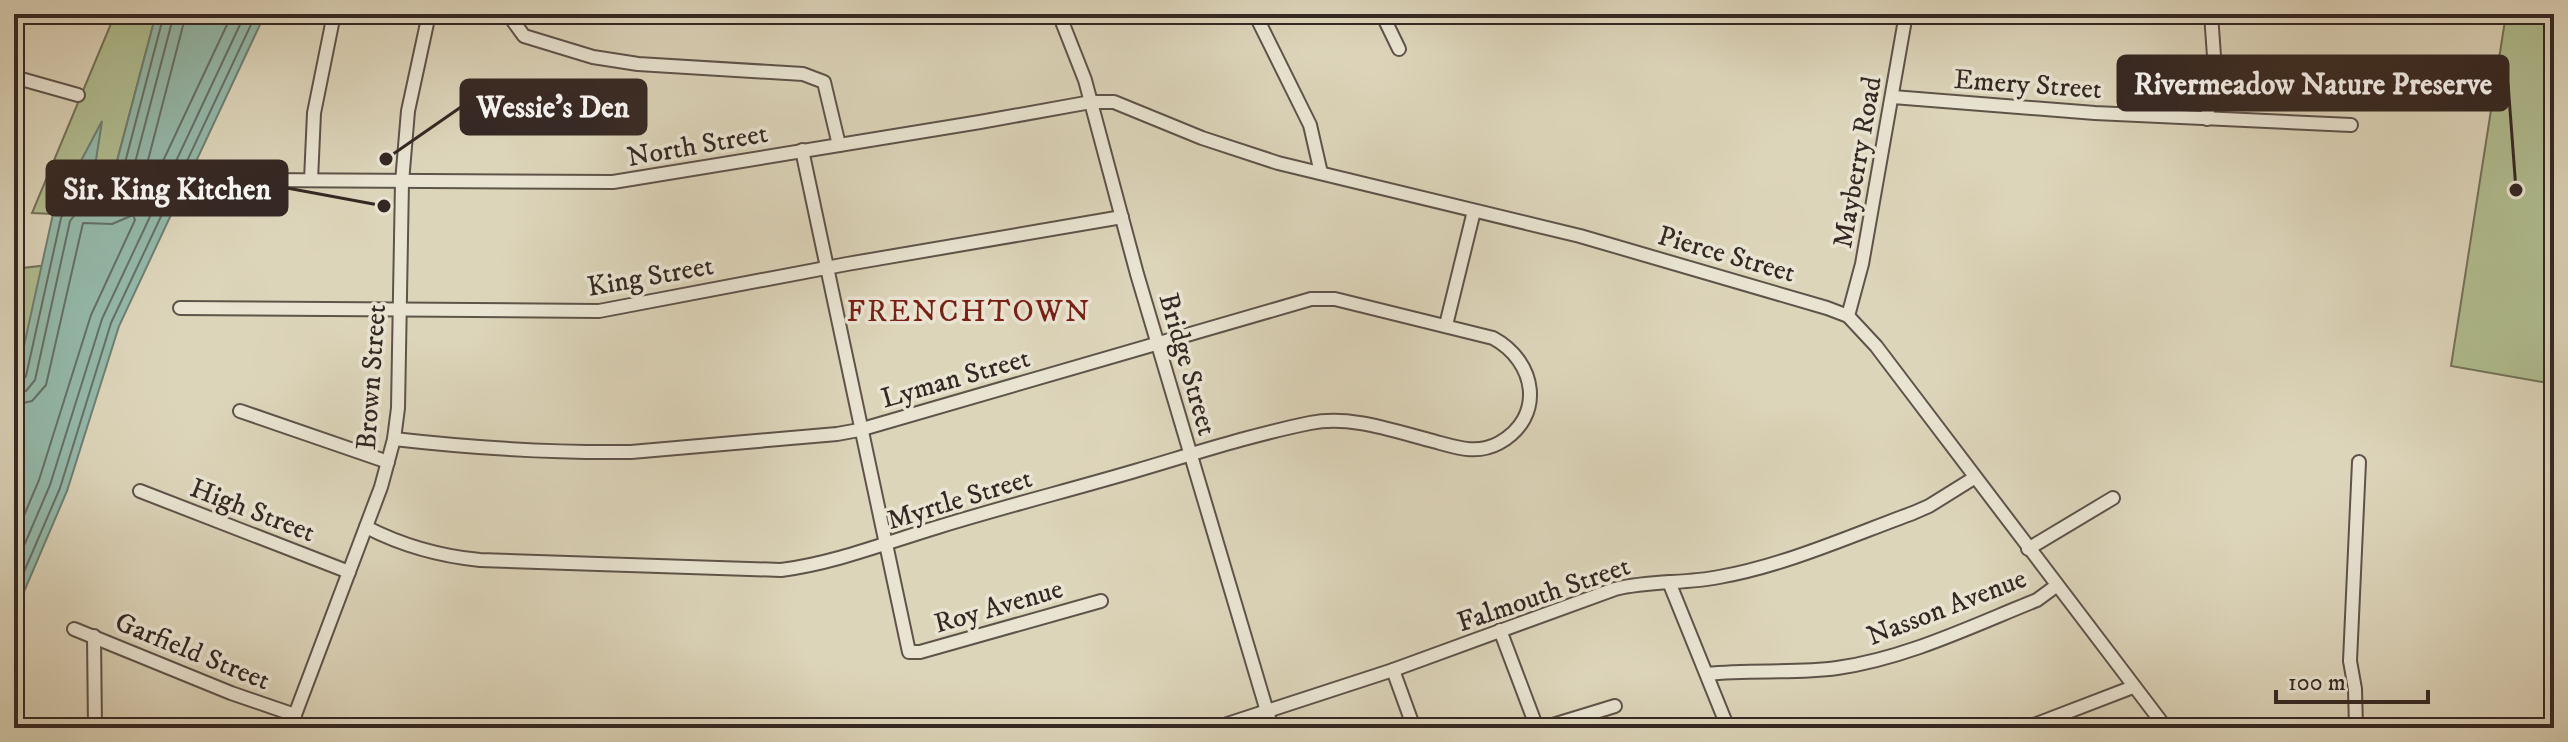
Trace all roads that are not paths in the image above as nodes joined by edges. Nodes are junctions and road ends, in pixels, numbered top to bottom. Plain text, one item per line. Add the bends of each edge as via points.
1 (334, 14) edge
2 (429, 14) edge
3 (508, 14) edge
4 (1059, 14) edge
5 (1255, 14) edge
6 (1382, 14) edge
7 (1906, 14) edge
8 (2211, 14) edge
9 (1399, 49) dead end
10 (14, 77) edge
11 (78, 95) dead end
12 (1893, 97) junction
13 (1091, 102) junction
14 (2207, 119) junction
15 (2351, 125) dead end
16 (839, 145) junction
17 (802, 150) junction
18 (1321, 173) junction
19 (258, 180) dead end
20 (311, 180) junction
21 (402, 182) junction
22 (1474, 211) junction
23 (1122, 217) junction
24 (827, 268) junction
25 (180, 308) dead end
26 (400, 312) junction
27 (1848, 316) junction
28 (1446, 325) junction
29 (1159, 344) junction
30 (1530, 394) joint
31 (240, 411) dead end
32 (859, 430) junction
33 (394, 439) junction
34 (1190, 455) junction
35 (388, 462) junction
36 (2359, 462) dead end
37 (1974, 478) junction
38 (140, 491) dead end
39 (2113, 498) dead end
40 (366, 527) junction
41 (884, 546) junction
42 (2028, 549) junction
43 (349, 572) junction
44 (1669, 582) junction
45 (2056, 586) junction
46 (1101, 601) dead end
47 (74, 629) dead end
48 (1500, 630) junction
49 (94, 636) junction
50 (1393, 670) junction
51 (1707, 674) junction
52 (2133, 687) junction
53 (1615, 706) dead end
54 (1267, 711) junction
55 (295, 715) junction
56 (2050, 724) edge
57 (95, 728) edge
58 (290, 728) edge
59 (1215, 728) edge
60 (1272, 728) edge
61 (1414, 728) edge
62 (1540, 728) edge
63 (1728, 728) edge
64 (2026, 728) edge
65 (2166, 728) edge
66 (2356, 728) edge

1 - 20 street via 314,113
2 - 21 street, Brown Street via 408,111
3 - 16 street via 524,36 604,59 815,78 824,82
4 - 13 street, Bridge Street
5 - 18 street via 1310,125
6 - 9 street
7 - 12 street, Mayberry Road
8 - 14 street via 2214,56
10 - 11 street
12 - 14 street, Emery Street
12 - 27 street, Mayberry Road
13 - 16 street, North Street
13 - 18 street, Pierce Street via 1114,102 1233,149
13 - 23 street, Bridge Street
14 - 15 street, Emery Street
16 - 17 street, North Street
17 - 21 street, North Street via 613,182
17 - 24 street
18 - 22 street, Pierce Street
19 - 20 street, North Street
20 - 21 street, North Street
21 - 26 street, Brown Street
22 - 27 street, Pierce Street via 1625,248
22 - 28 street
23 - 24 street, King Street
23 - 29 street, Bridge Street
24 - 26 street, King Street via 599,311
24 - 32 street
25 - 26 street, King Street
26 - 33 street, Brown Street
27 - 37 street, Pierce Street
28 - 29 street, Lyman Street via 1335,299 1311,299
28 - 30 street, Lyman Street via 1481,334 1514,352 1527,372
29 - 32 street, Lyman Street
29 - 34 street, Bridge Street
30 - 34 street, Myrtle Street via 1517,429 1485,449 1329,421
31 - 35 street
32 - 33 street, Lyman Street via 631,452
32 - 41 street
33 - 35 street, Brown Street
34 - 41 street, Myrtle Street
34 - 54 street, Bridge Street
35 - 40 street, Brown Street
36 - 66 street via 2350,661
37 - 42 street, Pierce Street
37 - 44 street, Falmouth Street via 1913,513 1786,559 1720,577
38 - 43 street, High Street
39 - 42 street
40 - 41 street, Myrtle Street via 446,557 495,561 781,570
40 - 43 street, Brown Street
41 - 46 street, Roy Avenue via 909,652
42 - 45 street, Pierce Street
43 - 55 street, Brown Street
44 - 48 street, Falmouth Street via 1615,589
44 - 51 street
45 - 51 street, Nasson Avenue via 2037,600 1883,659 1834,668
45 - 52 street, Pierce Street
47 - 49 street, Garfield Street
48 - 50 street, Falmouth Street
48 - 62 street
49 - 55 street, Garfield Street
49 - 57 street
50 - 54 street, Falmouth Street
50 - 61 street
51 - 63 street
52 - 56 street
52 - 65 street, Pierce Street
53 - 62 street
54 - 59 street, Falmouth Street
54 - 60 street, Bridge Street
55 - 58 street, Brown Street
56 - 64 street

